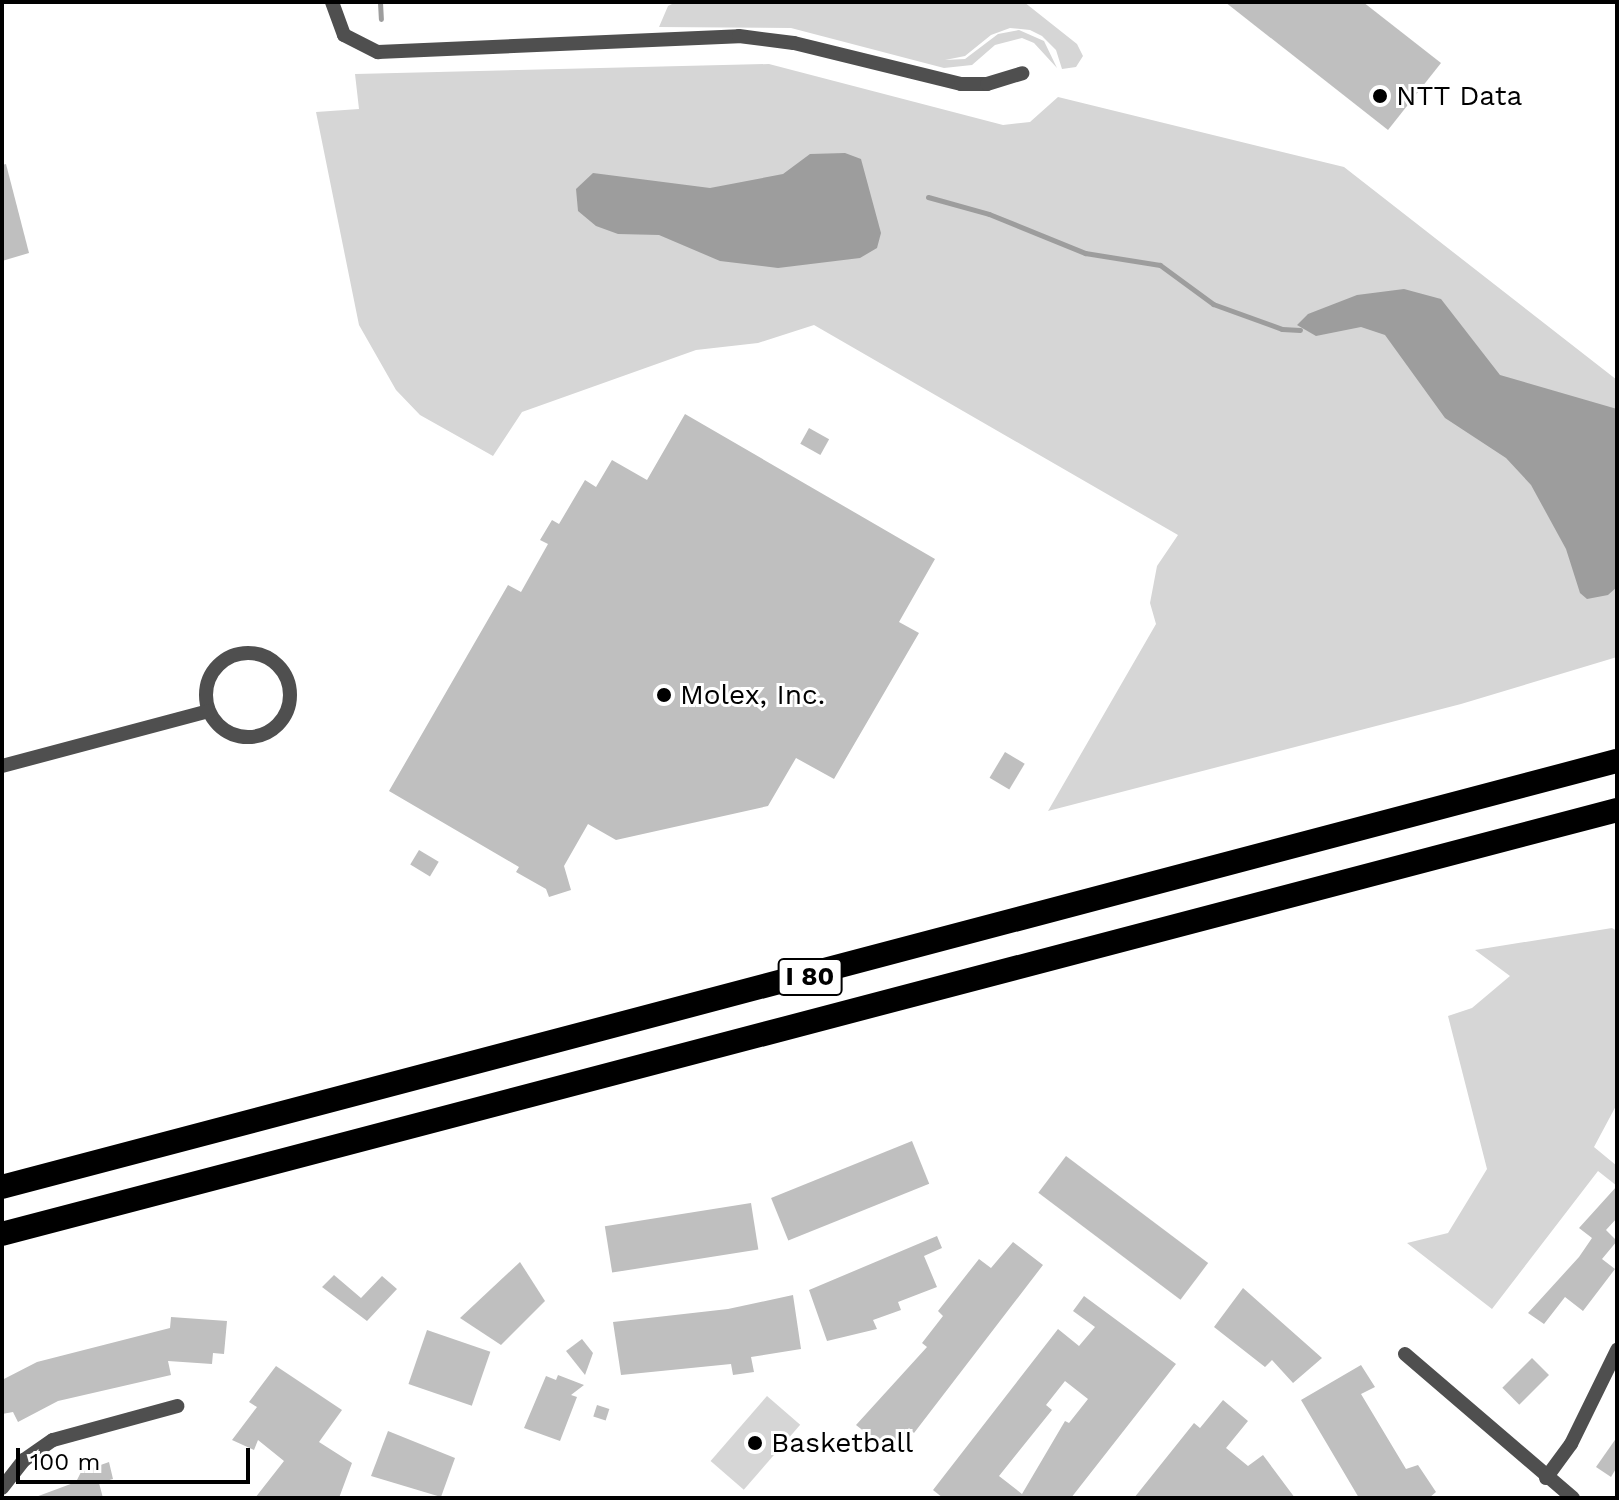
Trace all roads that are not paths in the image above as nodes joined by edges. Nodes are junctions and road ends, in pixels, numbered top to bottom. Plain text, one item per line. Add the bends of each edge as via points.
1 (332, 2) edge
2 (1022, 73) dead end
3 (209, 711) junction
4 (1617, 761) edge
5 (2, 766) edge
6 (1617, 810) edge
7 (2, 1187) edge
8 (2, 1234) edge
9 (1617, 1350) edge
10 (1405, 1354) dead end
11 (177, 1406) dead end
12 (1546, 1478) junction
13 (2, 1488) edge
14 (1573, 1498) edge

1 - 2 street via 338,27 353,43 378,52 739,36 794,43 961,84 1006,81
3 - 3 street via 235,735 262,735 283,719 290,692 287,679 279,667 254,654 226,660 208,682
3 - 5 street
4 - 7 highway, I 80
6 - 8 highway, I 80
9 - 12 street via 1571,1444
10 - 12 street
11 - 13 street via 53,1440 24,1460
12 - 14 street

